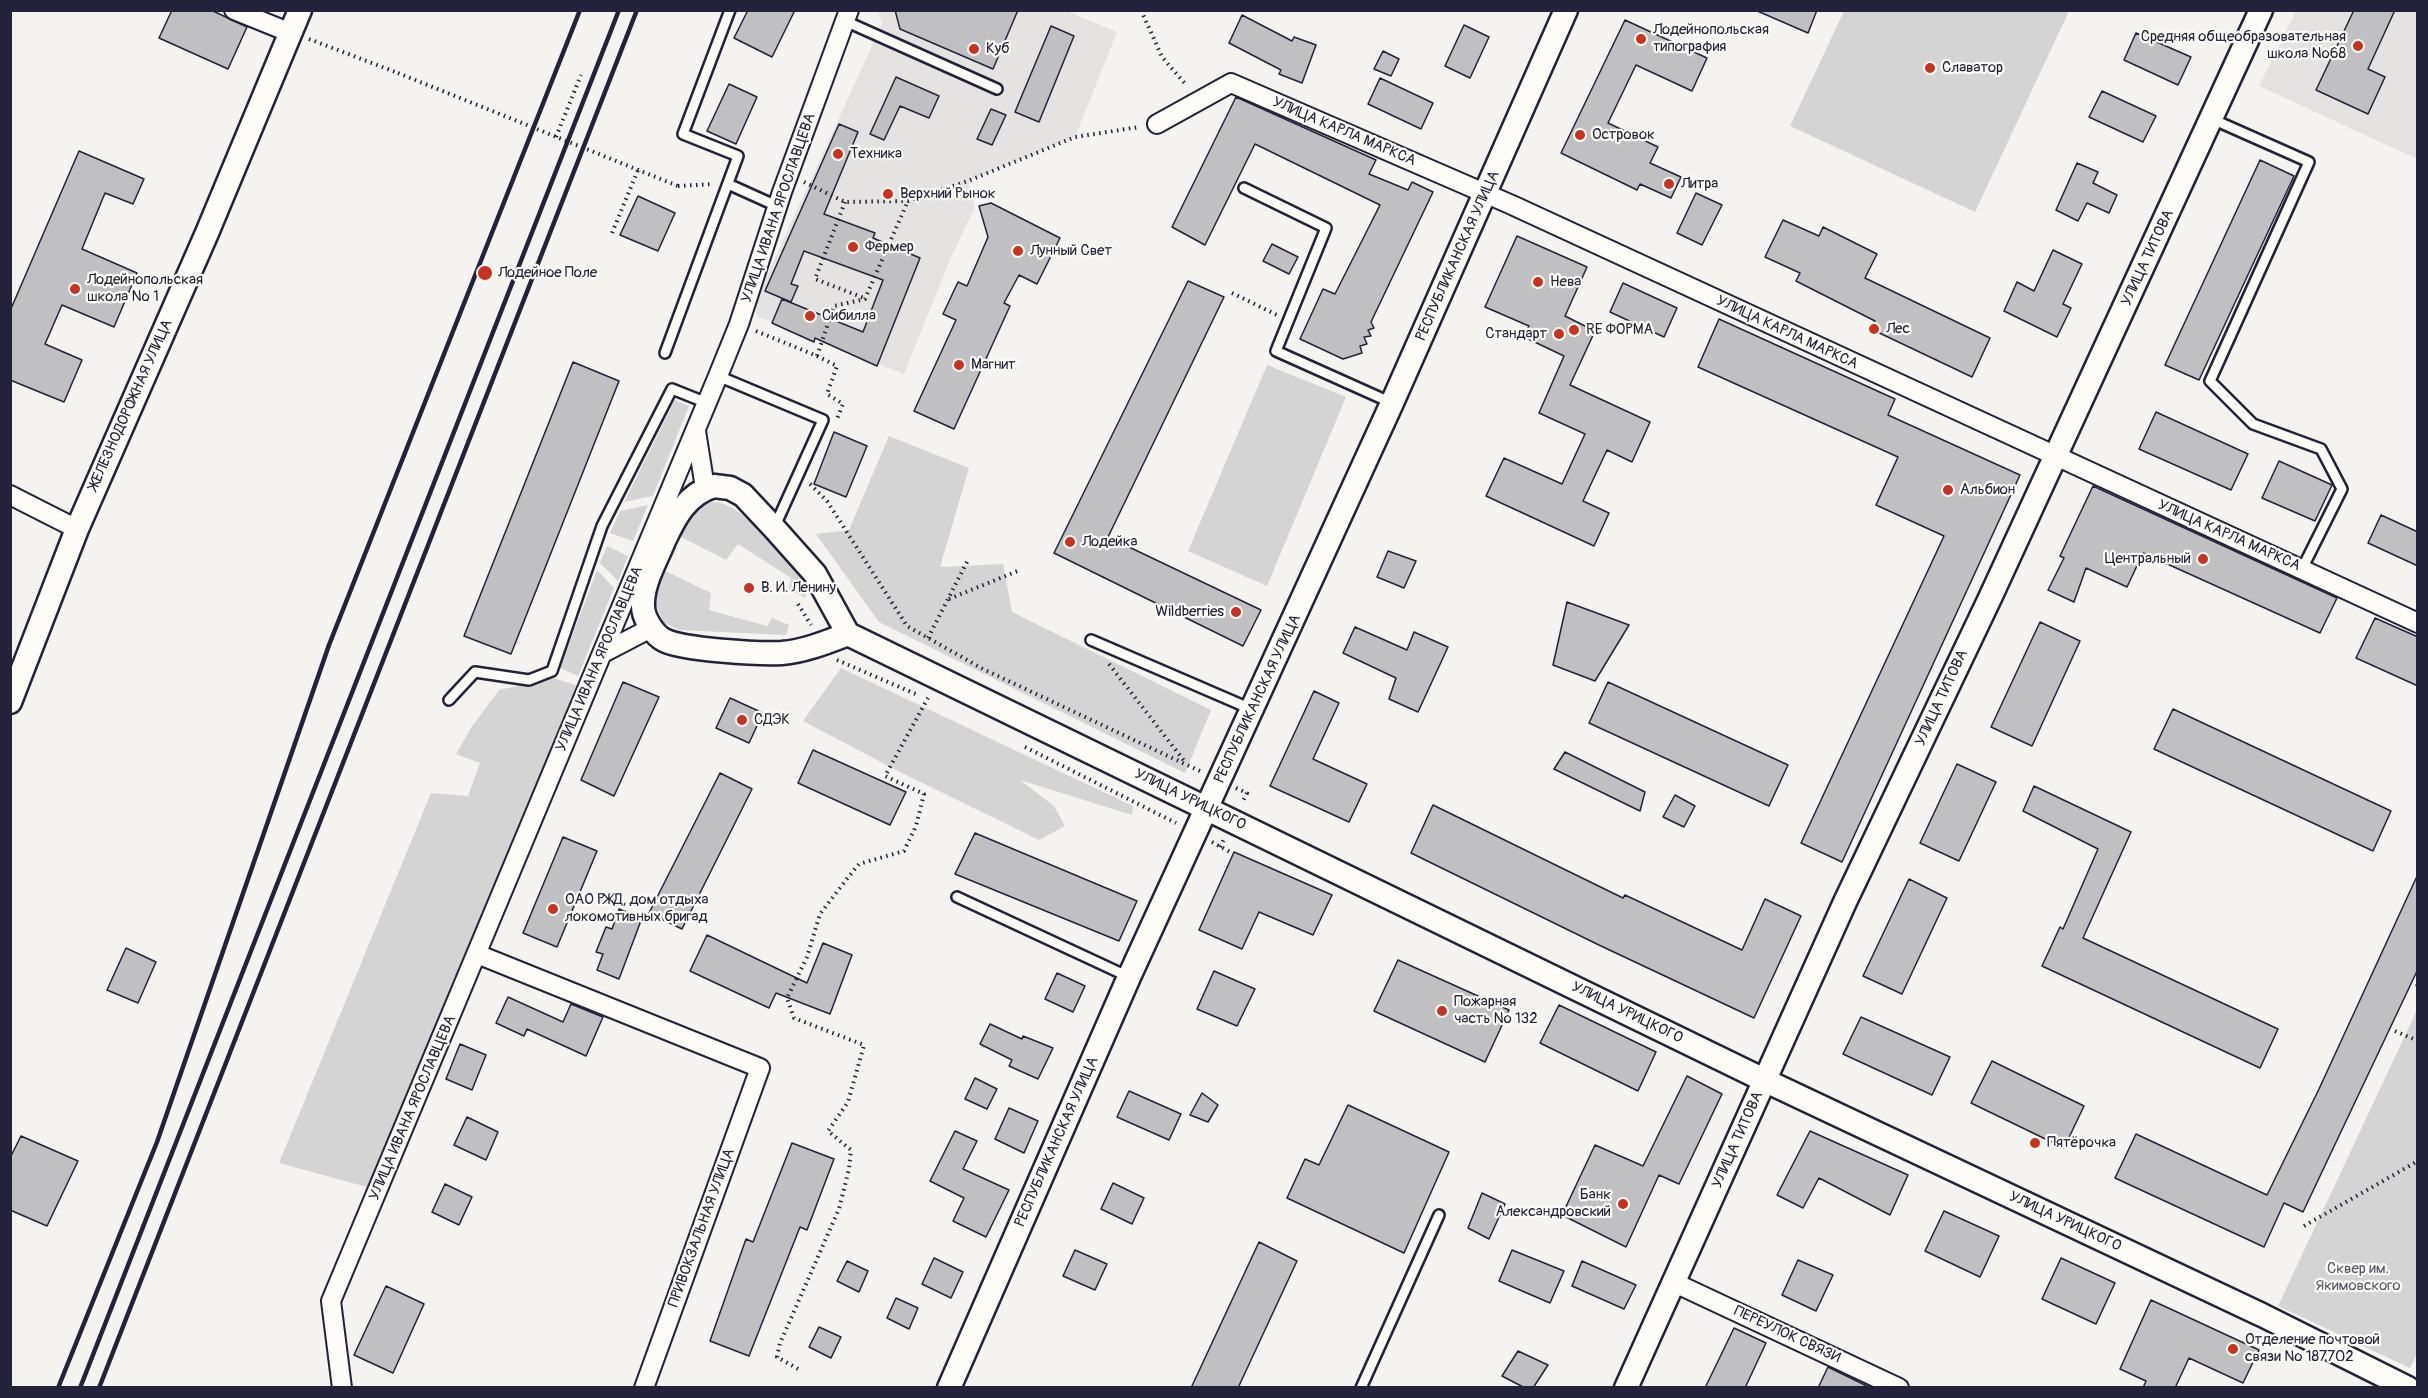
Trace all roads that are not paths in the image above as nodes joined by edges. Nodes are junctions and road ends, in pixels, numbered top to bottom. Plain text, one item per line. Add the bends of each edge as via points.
1 (234, 10) edge
2 (300, 10) edge
3 (730, 10) edge
4 (1566, 10) edge
5 (2261, 10) edge
6 (847, 16) edge
7 (291, 33) junction
8 (996, 89) dead end
9 (2212, 119) junction
10 (1157, 124) road end
11 (727, 186) junction
12 (1244, 188) dead end
13 (1486, 195) junction
14 (778, 207) junction
15 (665, 353) dead end
16 (718, 376) junction
17 (707, 403) junction
18 (1392, 403) junction
19 (696, 429) junction
20 (2056, 457) junction
21 (705, 488) junction
22 (10, 495) edge
23 (774, 528) junction
24 (77, 529) junction
25 (2302, 568) junction
26 (2418, 622) edge
27 (651, 628) junction
28 (848, 634) junction
29 (1090, 640) road end
30 (603, 653) junction
31 (449, 700) dead end
32 (10, 702) edge
33 (1253, 710) junction
34 (1207, 808) junction
35 (957, 897) dead end
36 (477, 954) junction
37 (1129, 977) junction
38 (1764, 1080) junction
39 (1440, 1215) dead end
40 (1675, 1283) junction
41 (342, 1388) edge
42 (644, 1388) edge
43 (949, 1388) edge
44 (1361, 1388) edge
45 (1626, 1388) edge
46 (1899, 1388) edge
47 (2408, 1388) edge

1 - 7 street
2 - 7 street, ЖЕЛЕЗНОДОРОЖНАЯ УЛИЦА
3 - 11 lane via 684,135 738,156
4 - 13 street, РЕСПУБЛИКАНСКАЯ УЛИЦА
5 - 9 street, УЛИЦА ТИТОВА
6 - 8 lane
6 - 14 street, УЛИЦА ИВАНА ЯРОСЛАВЦЕВА
7 - 24 street, ЖЕЛЕЗНОДОРОЖНАЯ УЛИЦА
9 - 20 street, УЛИЦА ТИТОВА
9 - 25 lane via 2309,162 2211,381 2253,424 2321,449 2342,489
10 - 13 street, УЛИЦА КАРЛА МАРКСА via 1231,83
11 - 14 lane
11 - 15 lane
12 - 18 lane via 1326,228 1276,351
13 - 18 street, РЕСПУБЛИКАНСКАЯ УЛИЦА
13 - 20 street, УЛИЦА КАРЛА МАРКСА
14 - 16 street, УЛИЦА ИВАНА ЯРОСЛАВЦЕВА
16 - 17 street, УЛИЦА ИВАНА ЯРОСЛАВЦЕВА
16 - 23 lane via 823,420
17 - 19 street, УЛИЦА ИВАНА ЯРОСЛАВЦЕВА
17 - 31 lane via 672,389 602,526 552,670 529,680 475,672
18 - 33 street, РЕСПУБЛИКАНСКАЯ УЛИЦА
19 - 21 street
19 - 30 street, УЛИЦА ИВАНА ЯРОСЛАВЦЕВА
20 - 25 street, УЛИЦА КАРЛА МАРКСА
20 - 38 street, УЛИЦА ТИТОВА
21 - 23 street via 730,488 743,495
21 - 27 street via 690,498 675,517 647,581 643,608
22 - 24 street
23 - 28 street via 815,574
24 - 32 street, ЖЕЛЕЗНОДОРОЖНАЯ УЛИЦА
25 - 26 street, УЛИЦА КАРЛА МАРКСА
27 - 28 street via 662,640 685,648 782,653 808,649
27 - 30 street
28 - 34 street, УЛИЦА УРИЦКОГО
29 - 33 lane
30 - 36 street, УЛИЦА ИВАНА ЯРОСЛАВЦЕВА
33 - 34 street, РЕСПУБЛИКАНСКАЯ УЛИЦА
34 - 37 street, РЕСПУБЛИКАНСКАЯ УЛИЦА
34 - 38 street, УЛИЦА УРИЦКОГО
35 - 37 lane
36 - 41 street, УЛИЦА ИВАНА ЯРОСЛАВЦЕВА via 331,1301
36 - 42 street, ПРИВОКЗАЛЬНАЯ УЛИЦА via 760,1068
37 - 43 street, РЕСПУБЛИКАНСКАЯ УЛИЦА
38 - 40 street, УЛИЦА ТИТОВА
38 - 47 street, УЛИЦА УРИЦКОГО
39 - 44 lane
40 - 45 street, УЛИЦА ТИТОВА
40 - 46 street, ПЕРЕУЛОК СВЯЗИ

